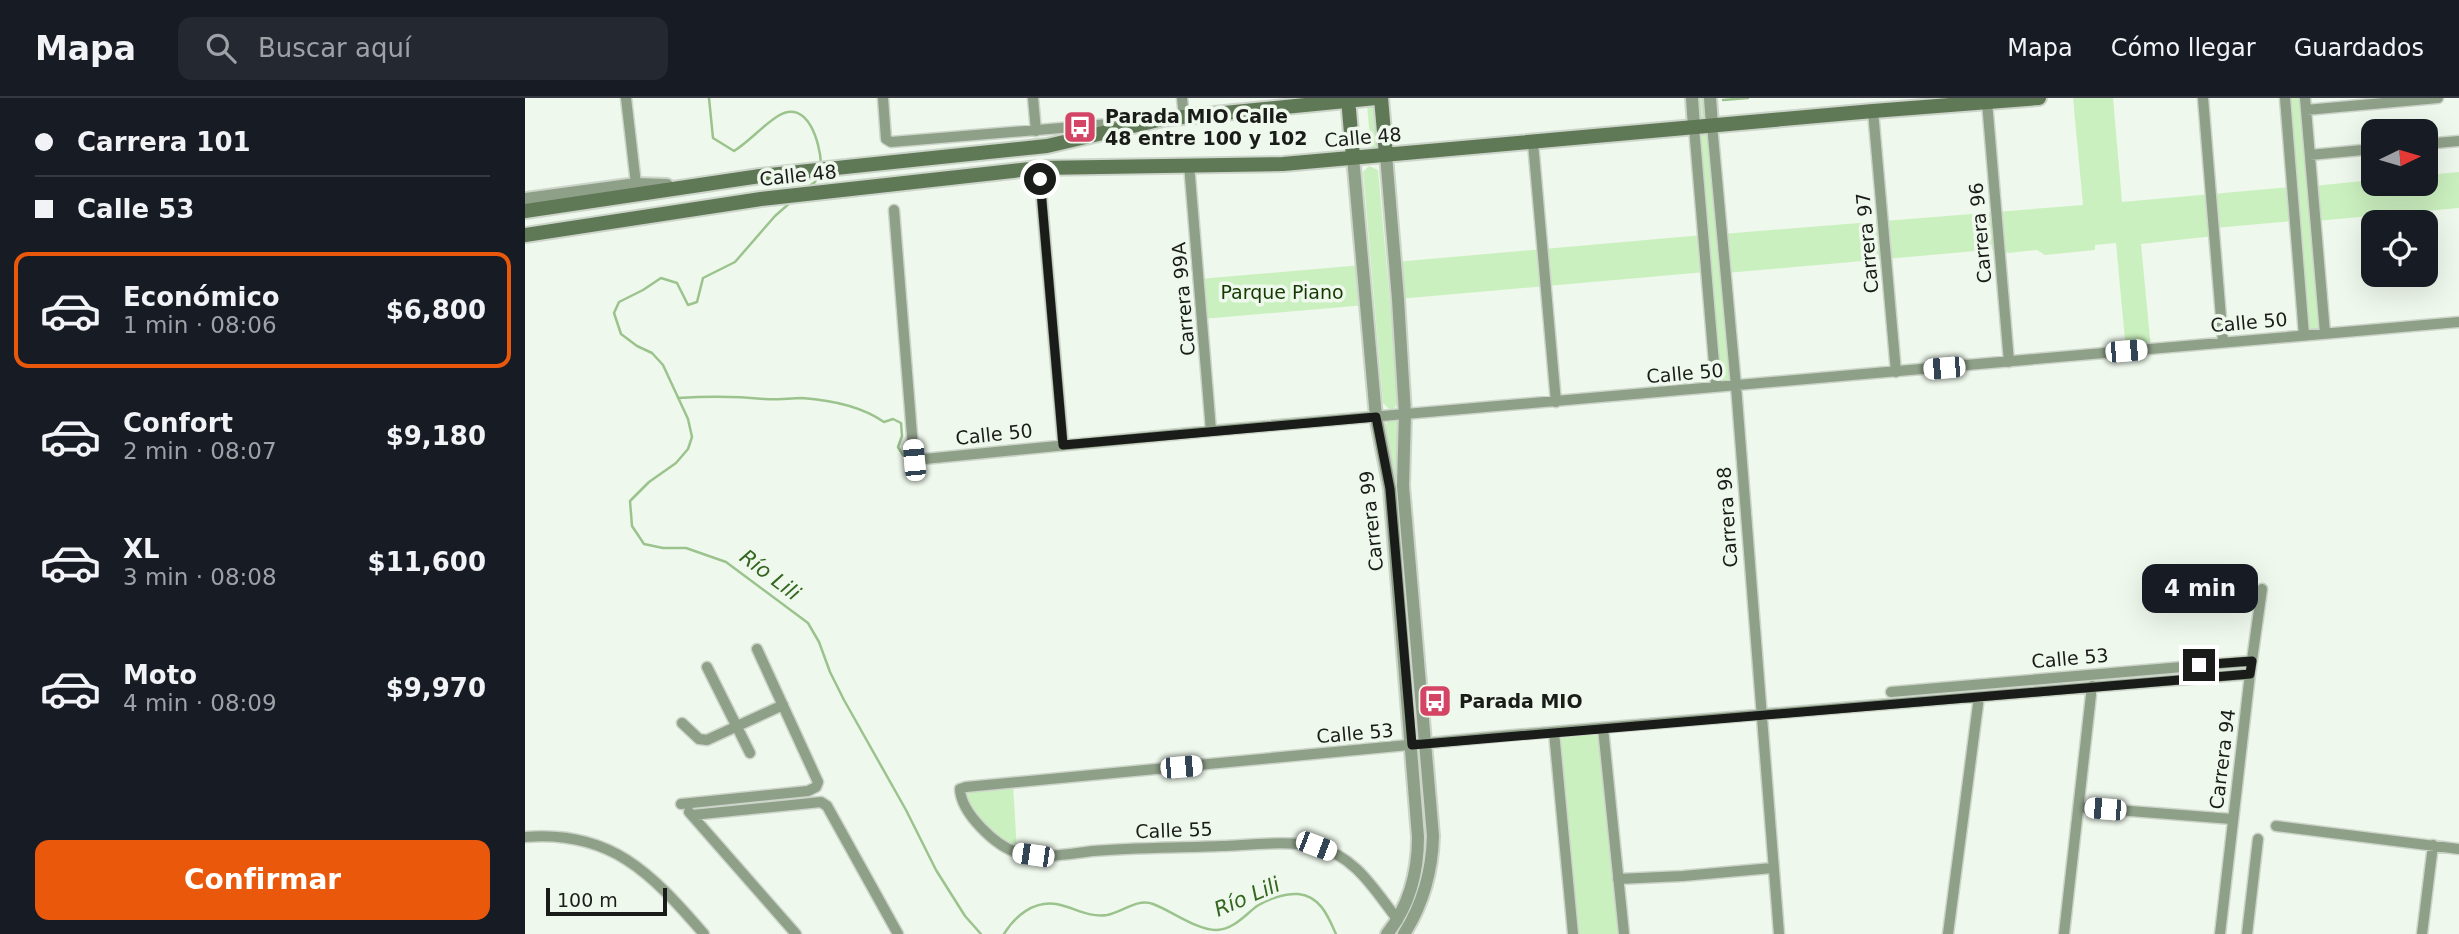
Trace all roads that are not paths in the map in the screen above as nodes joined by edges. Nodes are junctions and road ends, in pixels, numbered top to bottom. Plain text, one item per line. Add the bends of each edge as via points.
1 (627, 98) edge
2 (883, 98) edge
3 (1033, 98) edge
4 (1182, 98) edge
5 (1378, 98) edge
6 (1692, 98) edge
7 (1710, 98) edge
8 (2039, 98) edge
9 (2203, 98) edge
10 (2285, 98) edge
11 (2305, 98) edge
12 (2438, 98) edge
13 (1348, 99) edge
14 (1987, 102) junction
15 (2306, 110) junction
16 (1873, 111) junction
17 (1184, 117) junction
18 (1163, 119) junction
19 (1712, 125) junction
20 (1694, 127) junction
21 (1036, 131) junction
22 (2459, 141) edge
23 (1533, 143) junction
24 (2438, 143) edge
25 (2361, 150) edge
26 (1386, 155) junction
27 (2310, 155) junction
28 (1353, 157) junction
29 (1189, 164) junction
30 (1039, 168) junction
31 (636, 184) junction
32 (693, 186) junction
33 (525, 199) edge
34 (894, 209) dead end
35 (525, 211) edge
36 (525, 234) edge
37 (2459, 322) edge
38 (2325, 333) junction
39 (2304, 335) junction
40 (2223, 342) junction
41 (2009, 362) junction
42 (1896, 372) junction
43 (1736, 386) junction
44 (1716, 387) junction
45 (1556, 402) junction
46 (1405, 414) junction
47 (1376, 417) junction
48 (1211, 431) junction
49 (1063, 445) junction
50 (2262, 589) dead end
51 (758, 649) dead end
52 (2252, 661) junction
53 (707, 667) dead end
54 (2250, 674) junction
55 (2092, 686) junction
56 (1891, 692) dead end
57 (1979, 697) junction
58 (783, 705) junction
59 (1761, 715) junction
60 (682, 723) dead end
61 (737, 726) junction
62 (1603, 728) junction
63 (1553, 732) junction
64 (1418, 745) junction
65 (750, 753) dead end
66 (966, 787) joint
67 (2079, 807) junction
68 (692, 815) junction
69 (2232, 819) junction
70 (2276, 826) dead end
71 (525, 838) edge
72 (2258, 839) dead end
73 (2433, 845) junction
74 (2459, 849) edge
75 (1772, 868) junction
76 (1618, 879) junction
77 (1398, 920) junction
78 (704, 934) edge
79 (796, 934) edge
80 (899, 934) edge
81 (1387, 934) edge
82 (1404, 934) edge
83 (1573, 934) edge
84 (1624, 934) edge
85 (1779, 934) edge
86 (1948, 934) edge
87 (2064, 934) edge
88 (2220, 934) edge
89 (2247, 934) edge
90 (2422, 934) edge

1 - 31 street
2 - 21 street, Calle 48 via 888,141
3 - 21 street
4 - 17 street
5 - 13 main road, Calle 48
5 - 26 main road, Carrera 99
6 - 20 street
7 - 19 street, Carrera 98
8 - 14 main road, Calle 48
9 - 40 street
10 - 39 street
11 - 15 street
12 - 15 street
13 - 17 main road, Calle 48
13 - 28 main road, Carrera 99
14 - 16 main road, Calle 48
14 - 41 street, Carrera 96
15 - 27 street
16 - 19 main road, Calle 48
16 - 42 street, Carrera 97
17 - 18 main road, Calle 48
18 - 21 street, Calle 48
18 - 32 main road, Calle 48 via 1047,146
19 - 20 main road, Calle 48
19 - 43 street, Carrera 98
20 - 23 main road, Calle 48
20 - 44 street
22 - 24 street
23 - 26 main road, Calle 48
23 - 45 street
25 - 27 street
26 - 28 main road, Calle 48
26 - 46 street, Carrera 99
27 - 38 street
28 - 29 main road, Calle 48 via 1283,164
28 - 47 street, Carrera 99
29 - 30 main road, Calle 48
29 - 48 street, Carrera 99A
30 - 36 main road, Calle 48 via 697,207
30 - 49 street
31 - 32 street
31 - 33 street
32 - 35 main road, Calle 48
34 - 49 street, Calle 50 via 914,460
37 - 38 street, Calle 50
38 - 39 street, Calle 50
39 - 40 street, Calle 50
40 - 41 street, Calle 50
41 - 42 street, Calle 50
42 - 43 street, Calle 50
43 - 44 street, Calle 50
43 - 59 street, Carrera 98
44 - 45 street, Calle 50
45 - 46 street, Calle 50
46 - 47 street, Calle 50
46 - 64 street, Carrera 99 via 1403,486
47 - 48 street, Calle 50
47 - 64 street, Carrera 99 via 1390,489
48 - 49 street, Calle 50
50 - 52 street, Carrera 94
51 - 58 street
52 - 54 street, Carrera 94
52 - 56 street, Calle 53
53 - 61 street
54 - 55 street, Calle 53
54 - 69 street, Carrera 94
55 - 57 street, Calle 53
55 - 67 street
57 - 59 street, Calle 53
57 - 86 street
58 - 61 street
58 - 68 street via 818,782 816,787 681,804
59 - 62 street, Calle 53
59 - 75 street, Carrera 98
60 - 61 street via 699,739 707,740
61 - 65 street
62 - 63 street, Calle 53
62 - 76 street
63 - 64 street, Calle 53
63 - 83 street
64 - 66 street, Calle 53
64 - 77 street, Carrera 99 via 1418,855 1410,895
64 - 82 street, Carrera 99 via 1432,857 1423,895
66 - 77 street, Calle 55 via 960,789 962,801 977,824 1017,852 1048,857 1114,850 1316,846 1360,870
67 - 69 street
67 - 87 street
68 - 79 street
68 - 80 street via 821,802
69 - 88 street, Carrera 94
70 - 73 street
71 - 78 street via 548,835 603,845 641,868
72 - 89 street
73 - 74 street
73 - 90 street
75 - 76 street
75 - 85 street, Carrera 98
76 - 84 street
77 - 81 street, Carrera 99

